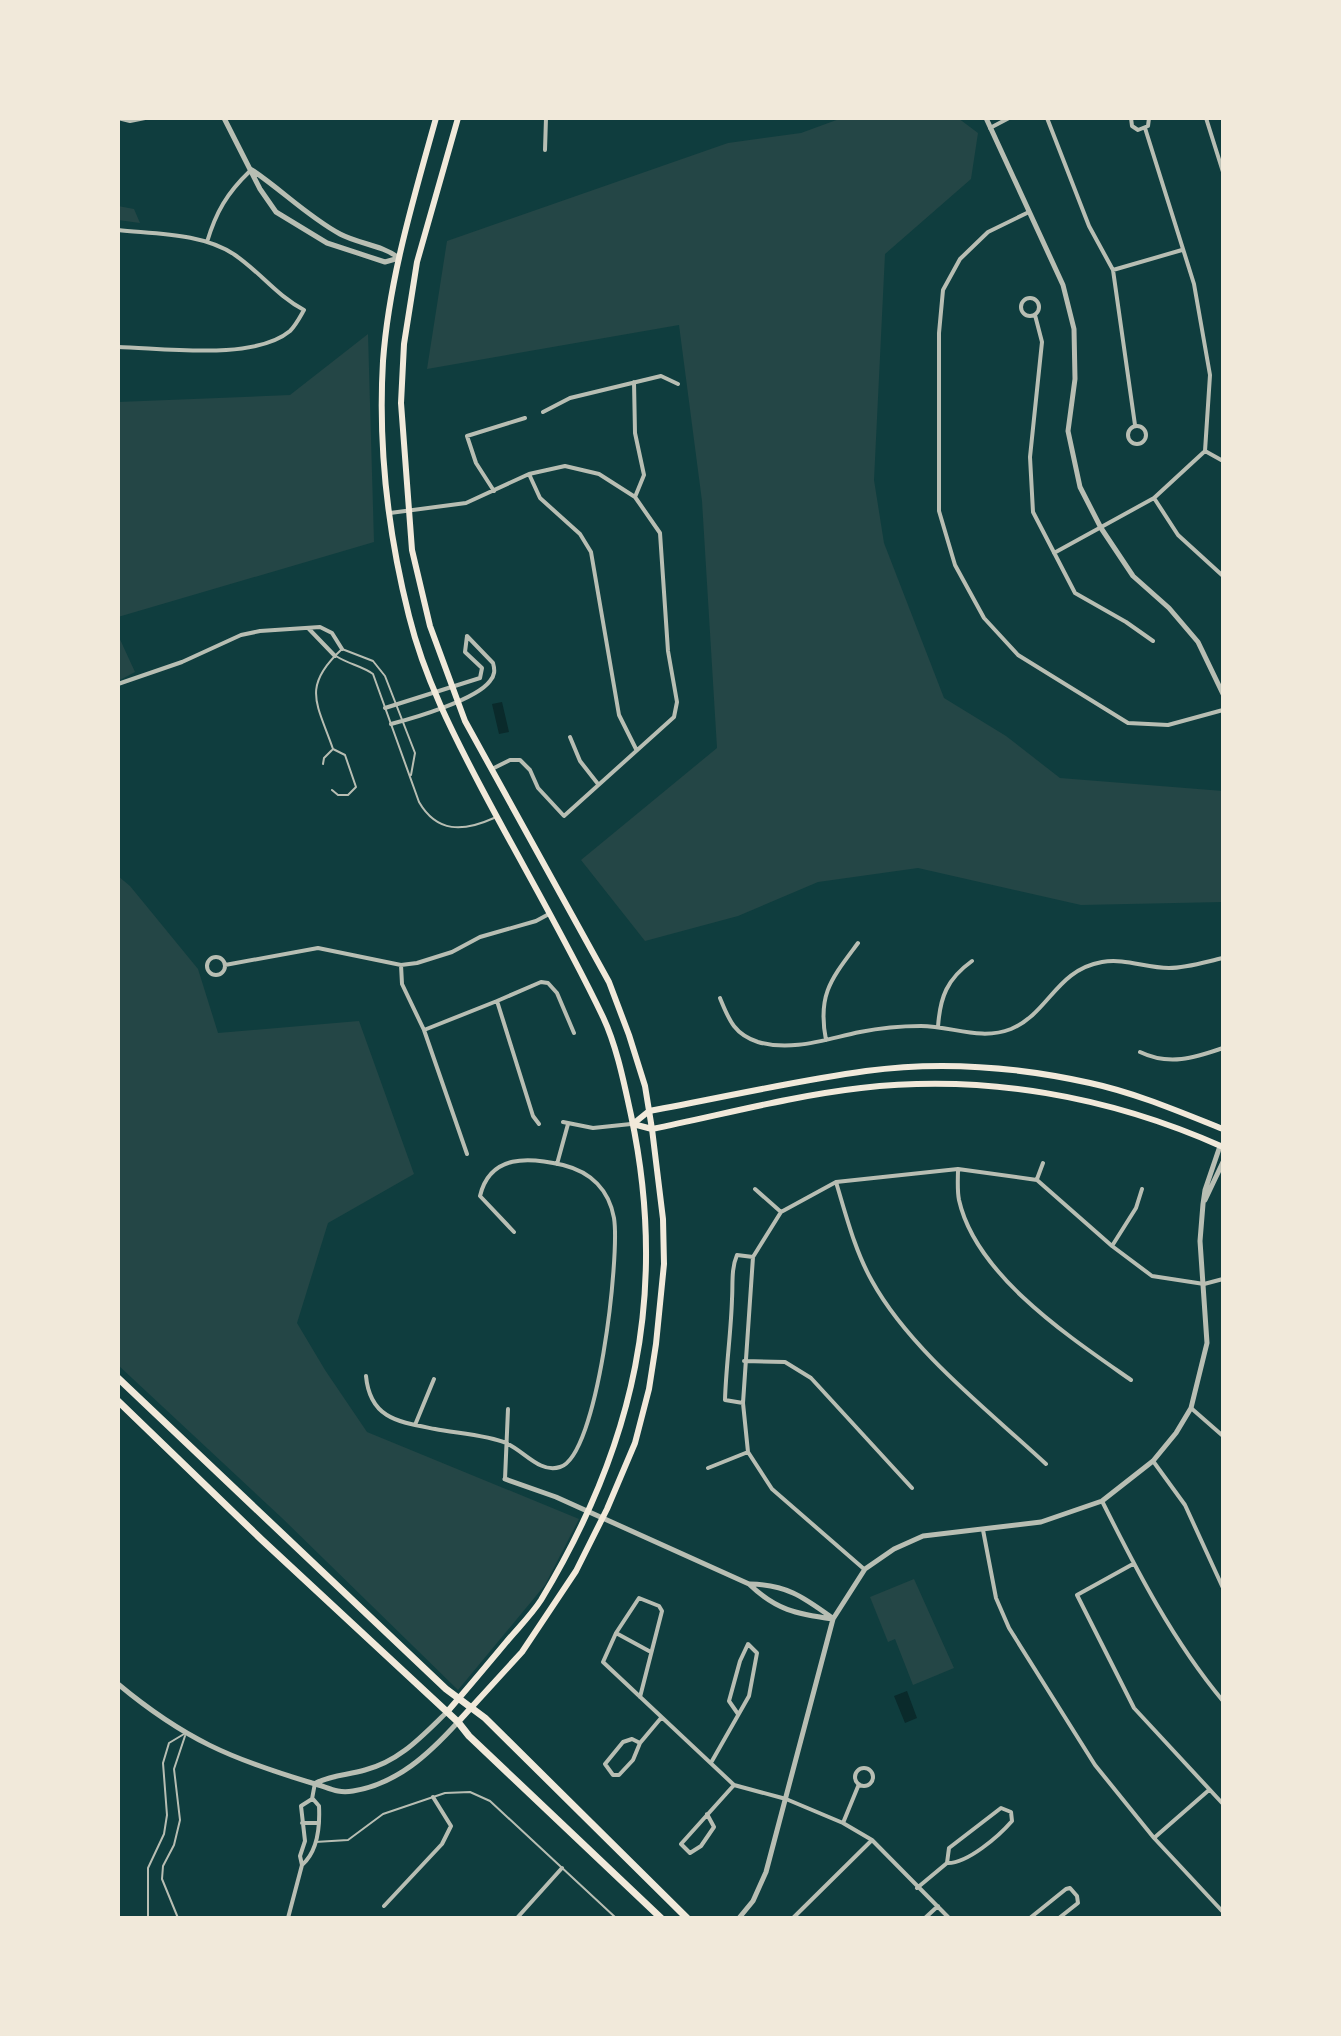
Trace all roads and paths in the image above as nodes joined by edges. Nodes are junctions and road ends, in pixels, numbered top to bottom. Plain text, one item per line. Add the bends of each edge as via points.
1 (118, 118) edge
2 (145, 118) edge
3 (224, 118) edge
4 (436, 118) edge
5 (458, 118) edge
6 (546, 118) edge
7 (986, 118) edge
8 (1009, 118) edge
9 (1047, 118) edge
10 (1131, 118) edge
11 (1149, 118) edge
12 (1206, 118) edge
13 (990, 128) junction
14 (1145, 128) junction
15 (545, 150) dead end
16 (252, 170) junction
17 (1223, 172) edge
18 (1029, 212) junction
19 (313, 218) junction
20 (118, 230) edge
21 (306, 232) junction
22 (207, 242) junction
23 (1182, 250) junction
24 (400, 258) junction
25 (417, 262) junction
26 (1113, 270) junction
27 (1035, 315) junction
28 (118, 347) edge
29 (634, 382) junction
30 (678, 384) dead end
31 (543, 412) dead end
32 (525, 418) dead end
33 (1135, 425) junction
34 (1205, 451) junction
35 (1223, 461) edge
36 (529, 474) junction
37 (494, 491) junction
38 (635, 497) junction
39 (1154, 498) junction
40 (408, 511) junction
41 (390, 513) junction
42 (1101, 528) junction
43 (1054, 553) junction
44 (1223, 576) edge
45 (307, 628) junction
46 (1153, 641) dead end
47 (342, 649) junction
48 (335, 656) junction
49 (118, 684) edge
50 (452, 688) junction
51 (436, 694) junction
52 (1223, 694) edge
53 (457, 701) junction
54 (395, 705) junction
55 (441, 707) junction
56 (385, 708) junction
57 (1223, 710) edge
58 (402, 721) junction
59 (391, 724) junction
60 (570, 737) dead end
61 (333, 749) junction
62 (636, 749) junction
63 (323, 764) dead end
64 (492, 769) junction
65 (411, 775) junction
66 (598, 784) junction
67 (332, 790) dead end
68 (496, 816) junction
69 (550, 914) junction
70 (858, 943) dead end
71 (1223, 958) edge
72 (972, 961) dead end
73 (225, 965) junction
74 (401, 965) junction
75 (720, 998) dead end
76 (497, 1001) junction
77 (938, 1027) junction
78 (424, 1030) junction
79 (574, 1033) dead end
80 (826, 1040) junction
81 (1223, 1048) edge
82 (1140, 1052) dead end
83 (649, 1111) junction
84 (539, 1124) dead end
85 (633, 1124) junction
86 (652, 1129) junction
87 (1223, 1129) edge
88 (1222, 1147) edge
89 (467, 1154) dead end
90 (1223, 1162) edge
91 (1043, 1163) dead end
92 (557, 1164) junction
93 (958, 1169) junction
94 (1037, 1180) junction
95 (836, 1182) junction
96 (755, 1189) dead end
97 (1142, 1189) dead end
98 (1203, 1204) junction
99 (781, 1212) junction
100 (514, 1232) dead end
101 (1112, 1246) junction
102 (753, 1257) junction
103 (1223, 1279) edge
104 (1204, 1284) junction
105 (744, 1361) junction
106 (366, 1376) dead end
107 (118, 1378) edge
108 (434, 1379) dead end
109 (1131, 1380) dead end
110 (118, 1401) edge
111 (743, 1403) junction
112 (1191, 1408) junction
113 (508, 1409) dead end
114 (415, 1425) junction
115 (1223, 1436) edge
116 (506, 1442) junction
117 (748, 1452) junction
118 (1153, 1461) junction
119 (1046, 1464) dead end
120 (708, 1468) dead end
121 (505, 1479) joint
122 (912, 1488) dead end
123 (1102, 1501) junction
124 (588, 1512) junction
125 (602, 1518) junction
126 (983, 1527) junction
127 (1133, 1564) junction
128 (865, 1569) junction
129 (749, 1584) junction
130 (1223, 1588) edge
131 (833, 1619) junction
132 (616, 1633) junction
133 (650, 1651) junction
134 (118, 1684) edge
135 (640, 1697) junction
136 (458, 1699) junction
137 (1223, 1701) edge
138 (469, 1708) junction
139 (447, 1712) junction
140 (738, 1714) junction
141 (661, 1718) junction
142 (458, 1722) junction
143 (186, 1733) junction
144 (640, 1743) junction
145 (712, 1761) junction
146 (315, 1783) junction
147 (859, 1784) junction
148 (734, 1785) junction
149 (1209, 1790) junction
150 (433, 1797) junction
151 (312, 1799) junction
152 (786, 1799) junction
153 (1223, 1804) edge
154 (707, 1814) junction
155 (302, 1823) junction
156 (319, 1823) junction
157 (843, 1823) junction
158 (1154, 1838) junction
159 (872, 1840) junction
160 (305, 1841) junction
161 (314, 1842) junction
162 (947, 1863) junction
163 (302, 1865) junction
164 (562, 1868) junction
165 (917, 1888) junction
166 (384, 1906) dead end
167 (938, 1906) junction
168 (1223, 1912) edge
169 (148, 1917) edge
170 (178, 1918) edge
171 (288, 1918) edge
172 (517, 1918) edge
173 (616, 1918) edge
174 (661, 1918) edge
175 (687, 1918) edge
176 (739, 1918) edge
177 (771, 1918) edge
178 (779, 1918) edge
179 (793, 1918) edge
180 (925, 1918) edge
181 (949, 1918) edge
182 (1030, 1918) edge
183 (1059, 1918) edge

1 - 2 street
3 - 16 street
4 - 24 main road
5 - 25 main road
6 - 15 street
7 - 13 street
8 - 13 street
9 - 26 street via 1089,226
10 - 14 street via 1135,128
11 - 14 street
12 - 17 street
13 - 18 street
14 - 23 street
16 - 19 street
16 - 21 street via 276,212
16 - 22 street via 230,190
18 - 42 street via 1063,285 1074,329 1068,431 1080,487
18 - 57 street via 988,232 960,259 943,290 939,511 955,565 984,618 1018,655 1128,723 1168,725
19 - 21 street
19 - 24 street
20 - 22 street
21 - 24 street via 370,258
22 - 28 street via 233,253 304,310 292,329 257,347 232,350
23 - 26 street
23 - 34 street via 1194,284 1210,375
24 - 25 main road
24 - 41 main road via 382,391
25 - 40 main road via 401,403
26 - 33 street
27 - 27 street via 1038,302 1025,299 1023,312
27 - 43 street via 1042,342 1030,457 1033,512
29 - 30 street via 661,376
29 - 31 street via 570,398
29 - 38 street via 635,433 644,475
32 - 37 street via 467,436
33 - 33 street via 1128,436 1139,444 1146,433
34 - 35 street
34 - 39 street
36 - 37 street
36 - 38 street via 565,466 599,474
36 - 62 street via 540,498 580,534 591,552 619,715
37 - 40 street via 466,503
38 - 62 street via 660,533 677,702 674,717
39 - 42 street
39 - 44 street via 1178,535
40 - 41 street
40 - 50 main road via 430,626
41 - 51 main road via 410,620
42 - 43 street
42 - 52 street via 1133,576 1198,642
43 - 46 street via 1075,593
45 - 47 street via 332,633
45 - 48 street
45 - 49 street via 241,635
47 - 48 lane
47 - 54 lane via 379,666
48 - 56 lane via 373,674
48 - 61 lane via 317,677 315,691
50 - 51 street
50 - 53 main road
50 - 53 street via 475,682 483,673 465,652 467,636 495,669 482,689
51 - 54 street
51 - 55 main road
53 - 55 street
53 - 64 main road
54 - 56 street
54 - 58 lane
55 - 58 street
55 - 68 main road
56 - 59 lane
58 - 59 street
58 - 65 lane via 415,753
59 - 65 lane
60 - 66 street
61 - 63 lane
61 - 67 lane via 345,755 356,787 348,795
62 - 66 street
64 - 66 street via 520,760 564,816
64 - 83 main road via 609,982
65 - 68 lane via 427,816 439,824 465,828
68 - 69 main road
69 - 74 street via 480,937 440,957
69 - 85 main road via 605,1021
70 - 80 street via 824,995
71 - 77 street via 1166,968 1103,962 1068,976 1025,1023 1006,1031 985,1035
72 - 77 street via 946,986
73 - 73 street via 214,957 207,968 217,976
73 - 74 street via 318,948
74 - 78 street via 402,984
75 - 80 street via 731,1026 756,1041 786,1046
76 - 78 street
76 - 79 street via 548,983
76 - 84 street
77 - 80 street via 892,1027
78 - 89 street
81 - 82 street via 1177,1061
83 - 85 main road
83 - 86 main road
83 - 87 main road via 867,1071 956,1067 1092,1083
85 - 86 main road
85 - 92 street via 593,1128 566,1123
85 - 124 main road via 646,1223 641,1341 615,1447
86 - 88 main road via 860,1088 928,1083 1011,1087 1101,1103
86 - 125 main road via 664,1264 656,1344 635,1443
88 - 98 street
90 - 98 street
91 - 94 street
92 - 100 street via 534,1159 507,1163 483,1182 480,1196
92 - 116 street via 583,1170 600,1185 614,1219 611,1307 595,1402 572,1460 560,1468 539,1464
93 - 94 street
93 - 95 street
93 - 109 street via 959,1200 997,1271 1057,1328
94 - 101 street
95 - 99 street
95 - 119 street via 871,1280 892,1313 925,1352
96 - 99 street
97 - 101 street
98 - 104 street
99 - 102 street
101 - 104 street via 1152,1276
102 - 105 street
102 - 111 street via 737,1255 733,1264 727,1348 725,1400
103 - 104 street
104 - 112 street via 1207,1343
105 - 111 street
105 - 122 street via 785,1362 811,1378
106 - 114 street via 372,1401 385,1416
107 - 136 highway
108 - 114 street
110 - 139 highway
111 - 117 street
112 - 115 street
112 - 118 street
113 - 116 street
114 - 116 street
116 - 121 street
117 - 120 street
117 - 128 street via 772,1489
118 - 123 street
118 - 130 street via 1185,1505
121 - 124 street
123 - 126 street via 1041,1522
123 - 127 street
124 - 125 street
124 - 136 main road via 538,1605
125 - 129 street
125 - 138 main road via 576,1571 522,1652
126 - 128 street via 923,1536
126 - 158 street via 996,1598 1009,1628 1095,1765
127 - 137 street via 1194,1666
127 - 149 street via 1077,1595 1134,1708
128 - 131 street
129 - 131 street via 775,1585 807,1599
129 - 131 street via 768,1602
131 - 152 street
132 - 133 street
132 - 133 street via 639,1598 661,1608
132 - 135 street via 603,1662
133 - 135 street
134 - 143 street via 154,1715
135 - 141 street
136 - 138 highway
136 - 139 main road
138 - 142 main road
138 - 175 highway
139 - 142 highway
139 - 146 street via 393,1759
140 - 140 street via 749,1696 757,1653 748,1644 729,1701
140 - 145 street
141 - 144 street
141 - 145 street
142 - 146 street via 398,1775 352,1791 333,1792
142 - 174 highway
143 - 146 street via 247,1763
143 - 169 lane via 169,1743 163,1763 167,1815 148,1868
143 - 170 lane via 174,1769 180,1820 162,1879
144 - 144 street via 623,1742 605,1764 607,1770 619,1775
145 - 148 street
146 - 151 street
147 - 147 street via 872,1782 869,1769 856,1772
147 - 157 street
148 - 152 street
148 - 154 street
149 - 153 street
149 - 158 street
150 - 161 lane via 374,1818 348,1840
150 - 164 lane via 458,1791 480,1795
150 - 166 street via 451,1826 448,1834
151 - 155 street via 301,1806
151 - 156 street via 319,1806
152 - 157 street
152 - 176 street via 766,1872
154 - 154 street via 714,1827 711,1834 690,1853 681,1844
155 - 156 street
155 - 160 street
156 - 161 street
157 - 159 street
158 - 168 street
159 - 165 street
159 - 179 street
160 - 161 street
160 - 163 street
161 - 163 street
162 - 162 street via 949,1848 965,1835 1001,1808 1011,1812 1012,1821 1001,1833 962,1860
162 - 165 street
163 - 171 street
164 - 172 street
164 - 173 lane
165 - 167 street
167 - 180 street
167 - 181 street
177 - 178 street
182 - 183 street via 1070,1888 1078,1903

